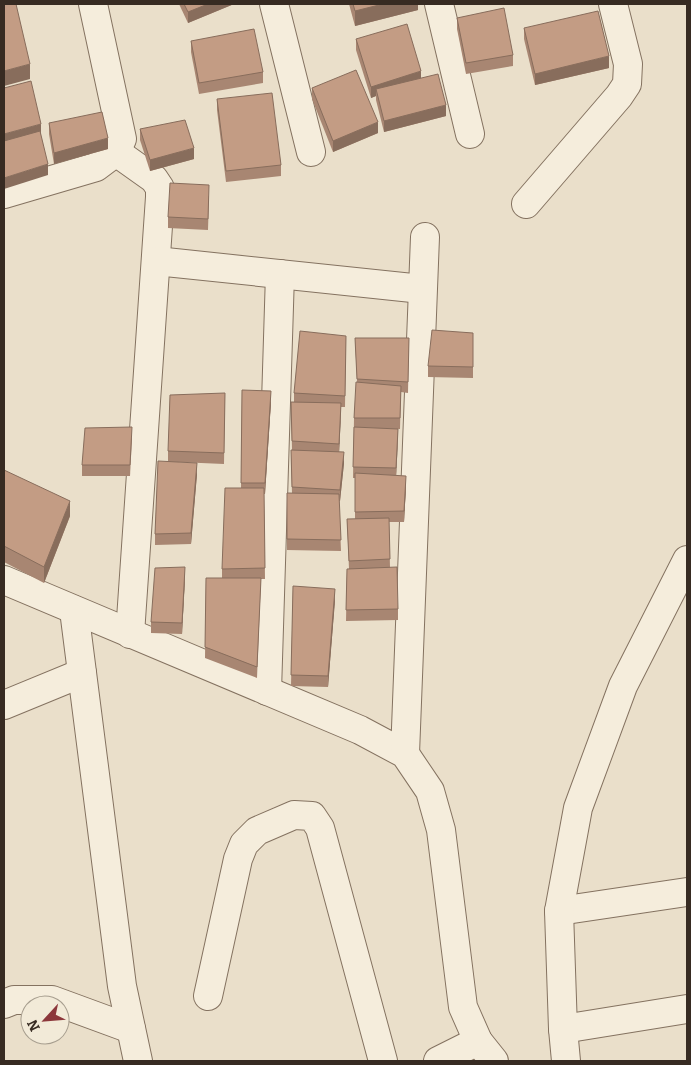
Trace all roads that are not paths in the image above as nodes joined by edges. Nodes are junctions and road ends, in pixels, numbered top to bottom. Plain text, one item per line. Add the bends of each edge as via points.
1 (94, 4) edge
2 (274, 4) edge
3 (439, 4) edge
4 (613, 4) edge
5 (470, 134) dead end
6 (116, 152) junction
7 (311, 152) dead end
8 (4, 194) edge
9 (526, 204) dead end
10 (424, 237) dead end
11 (156, 261) junction
12 (280, 274) junction
13 (422, 290) junction
14 (687, 560) edge
15 (4, 580) edge
16 (74, 610) junction
17 (130, 634) junction
18 (82, 673) junction
19 (268, 691) junction
20 (4, 704) edge
21 (404, 754) junction
22 (687, 892) edge
23 (559, 911) junction
24 (208, 996) dead end
25 (4, 1004) edge
26 (687, 1010) edge
27 (131, 1029) junction
28 (562, 1029) junction
29 (486, 1051) edge
30 (138, 1061) edge
31 (383, 1061) edge
32 (438, 1061) edge
33 (566, 1061) edge

1 - 6 street via 122,139
2 - 7 street
3 - 5 street
4 - 9 street via 628,64 627,84
6 - 8 street via 96,167
6 - 11 street via 154,179 160,188
10 - 13 street
11 - 12 street
11 - 17 street
12 - 13 street
12 - 19 street
13 - 21 street
14 - 23 street via 623,686 578,808
15 - 16 street
16 - 17 street
16 - 18 street
17 - 19 street
18 - 20 street
18 - 27 street via 122,986
19 - 21 street via 360,730
21 - 29 street via 430,791 441,830 463,1006
22 - 23 street
23 - 28 street
24 - 31 street via 244,844 257,831 294,815 312,816 320,828
25 - 27 street via 14,1000 52,1000
26 - 28 street
27 - 30 street
28 - 33 street
29 - 32 street

